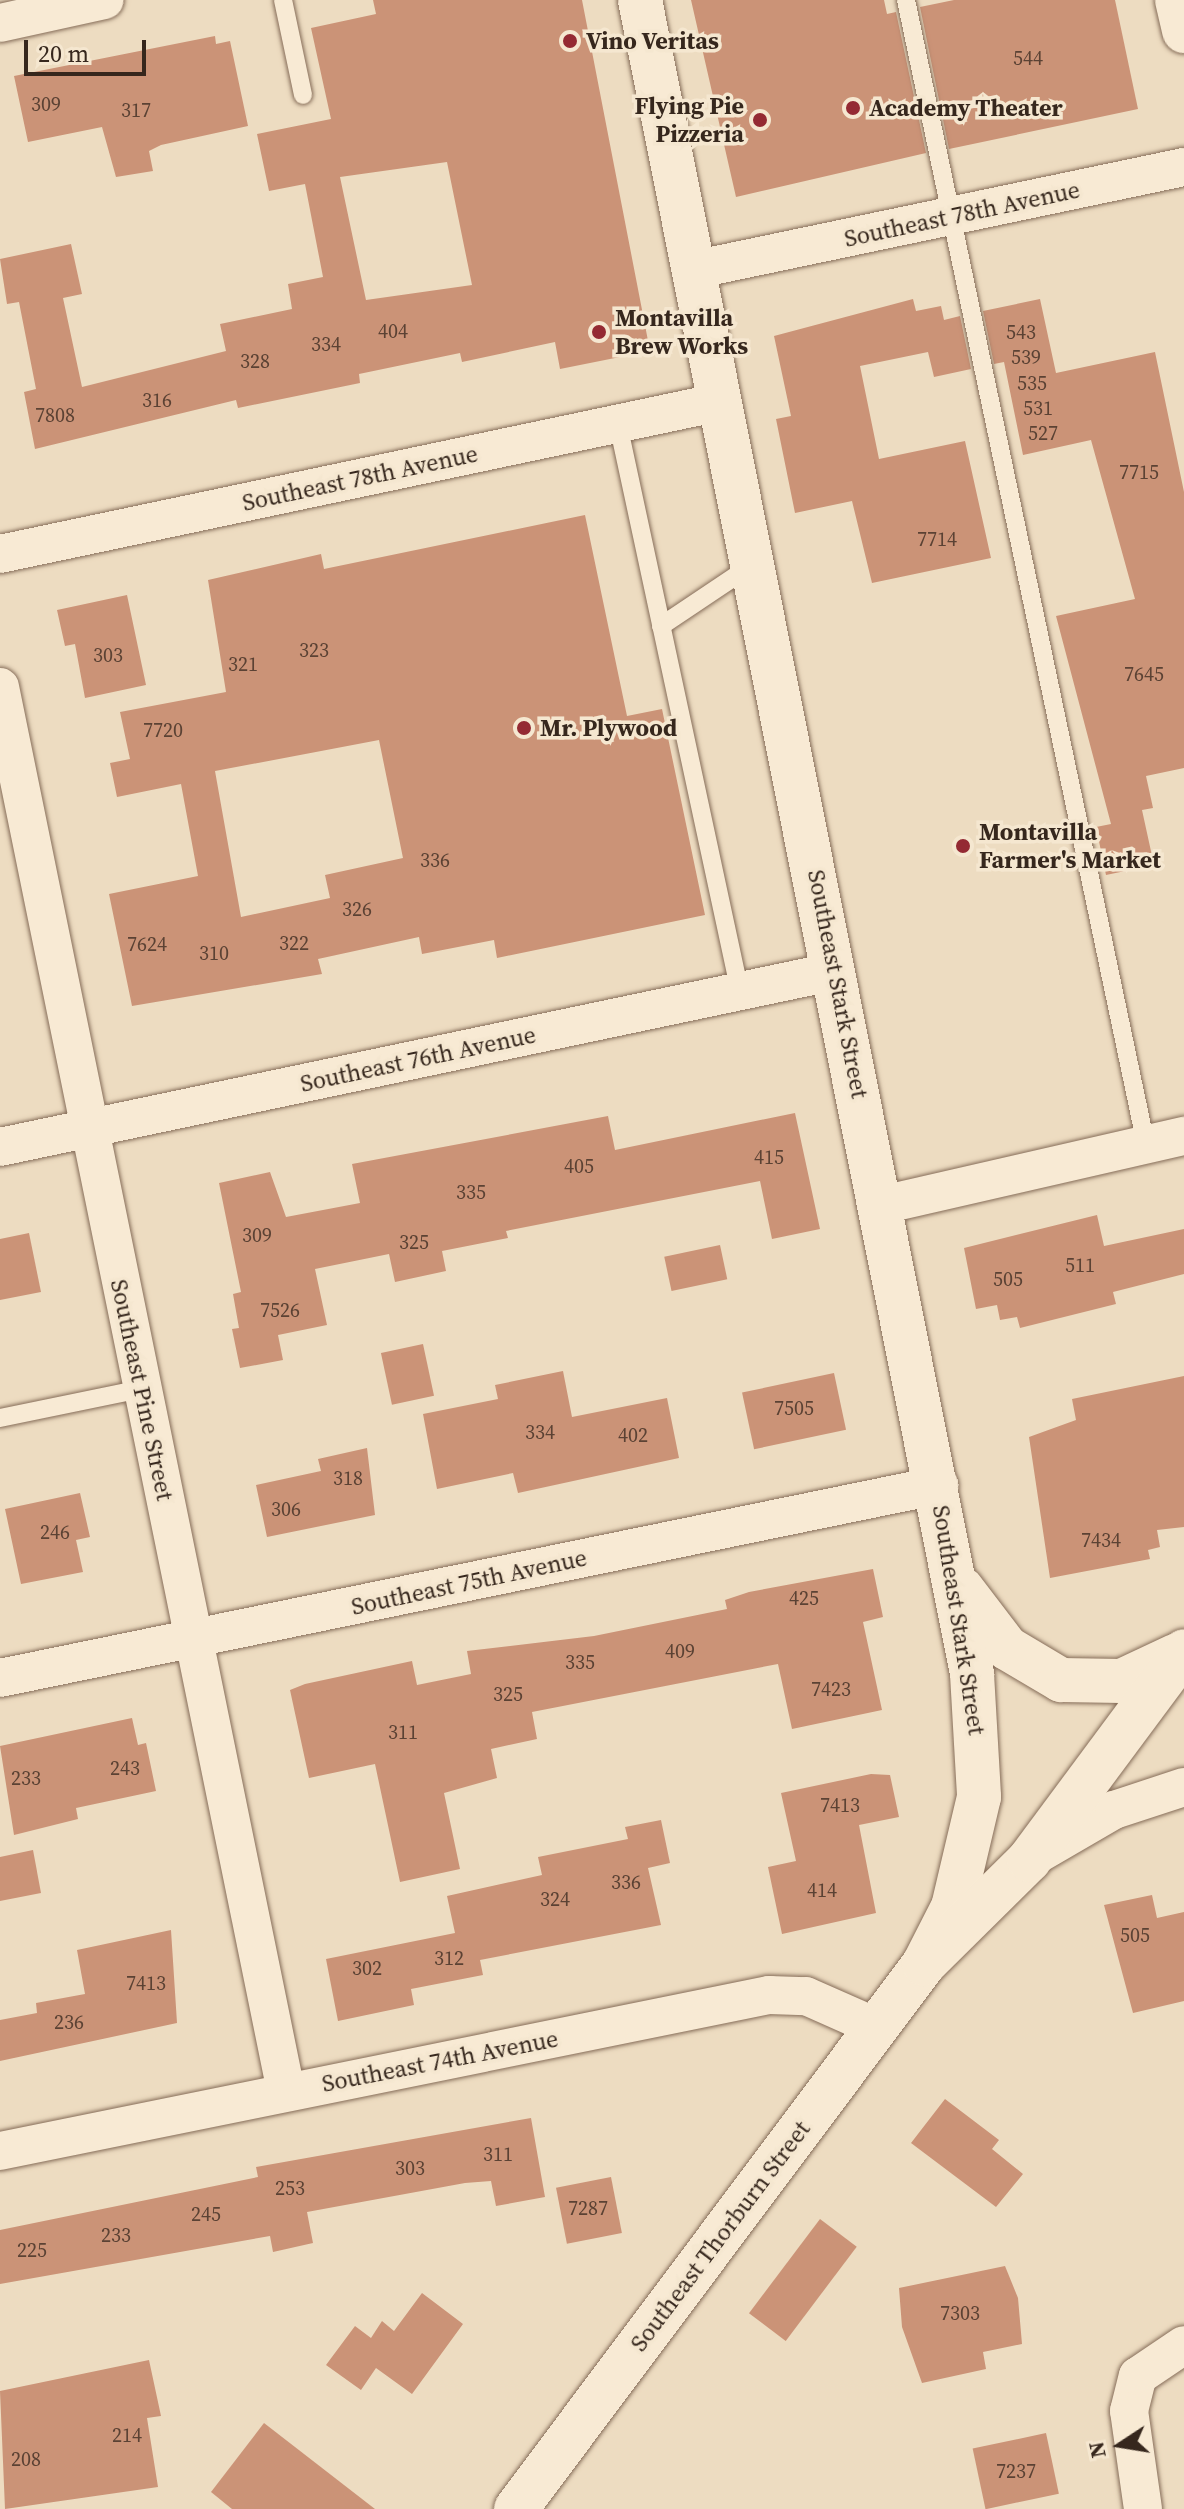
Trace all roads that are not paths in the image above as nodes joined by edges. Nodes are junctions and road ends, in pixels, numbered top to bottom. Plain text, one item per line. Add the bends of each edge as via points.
1 (105, 0) edge
2 (283, 0) edge
3 (640, 0) edge
4 (906, 0) edge
5 (1177, 0) edge
6 (0, 23) edge
7 (1184, 31) edge
8 (303, 95) dead end
9 (1184, 167) edge
10 (951, 216) junction
11 (693, 270) junction
12 (720, 402) junction
13 (618, 424) junction
14 (0, 554) edge
15 (753, 564) junction
16 (661, 626) junction
17 (0, 687) edge
18 (836, 971) junction
19 (740, 992) junction
20 (88, 1129) junction
21 (1184, 1136) edge
22 (1146, 1145) junction
23 (0, 1147) edge
24 (882, 1205) junction
25 (141, 1389) junction
26 (0, 1418) edge
27 (939, 1485) junction
28 (957, 1580) junction
29 (193, 1638) junction
30 (1184, 1650) edge
31 (0, 1678) edge
32 (1184, 1787) edge
33 (1029, 1860) junction
34 (924, 1964) junction
35 (876, 2027) junction
36 (286, 2092) junction
37 (0, 2151) edge
38 (1184, 2345) edge
39 (516, 2509) edge
40 (1143, 2509) edge

1 - 6 street
2 - 8 lane
3 - 11 main road, Southeast Stark Street
4 - 10 lane
5 - 7 main road
9 - 10 street, Southeast 78th Avenue
10 - 11 street, Southeast 78th Avenue
10 - 22 lane
11 - 12 main road, Southeast Stark Street
12 - 13 street, Southeast 78th Avenue
12 - 15 main road, Southeast Stark Street
13 - 14 street, Southeast 78th Avenue
13 - 16 lane
15 - 16 lane
15 - 18 main road, Southeast Stark Street
16 - 19 lane
17 - 20 street, Southeast Pine Street
18 - 19 street, Southeast 76th Avenue
18 - 24 main road, Southeast Stark Street
19 - 20 street, Southeast 76th Avenue
20 - 23 street, Southeast 76th Avenue
20 - 25 street, Southeast Pine Street
21 - 22 street
22 - 24 street
24 - 27 main road, Southeast Stark Street
25 - 26 lane
25 - 29 street, Southeast Pine Street
27 - 28 main road, Southeast Stark Street
27 - 29 street, Southeast 75th Avenue
28 - 30 main road via 1007,1648 1061,1680 1122,1681 1157,1670
28 - 34 main road, Southeast Stark Street via 972,1674 979,1797 953,1907
29 - 31 street, Southeast 75th Avenue
29 - 36 street, Southeast Pine Street
30 - 33 main road
32 - 33 street via 1114,1810
33 - 34 main road
34 - 35 main road, Southeast Thorburn Street
35 - 36 street, Southeast 74th Avenue via 806,1996 769,1995
35 - 39 main road, Southeast Thorburn Street
36 - 37 street, Southeast 74th Avenue
38 - 40 street via 1138,2376 1130,2447

